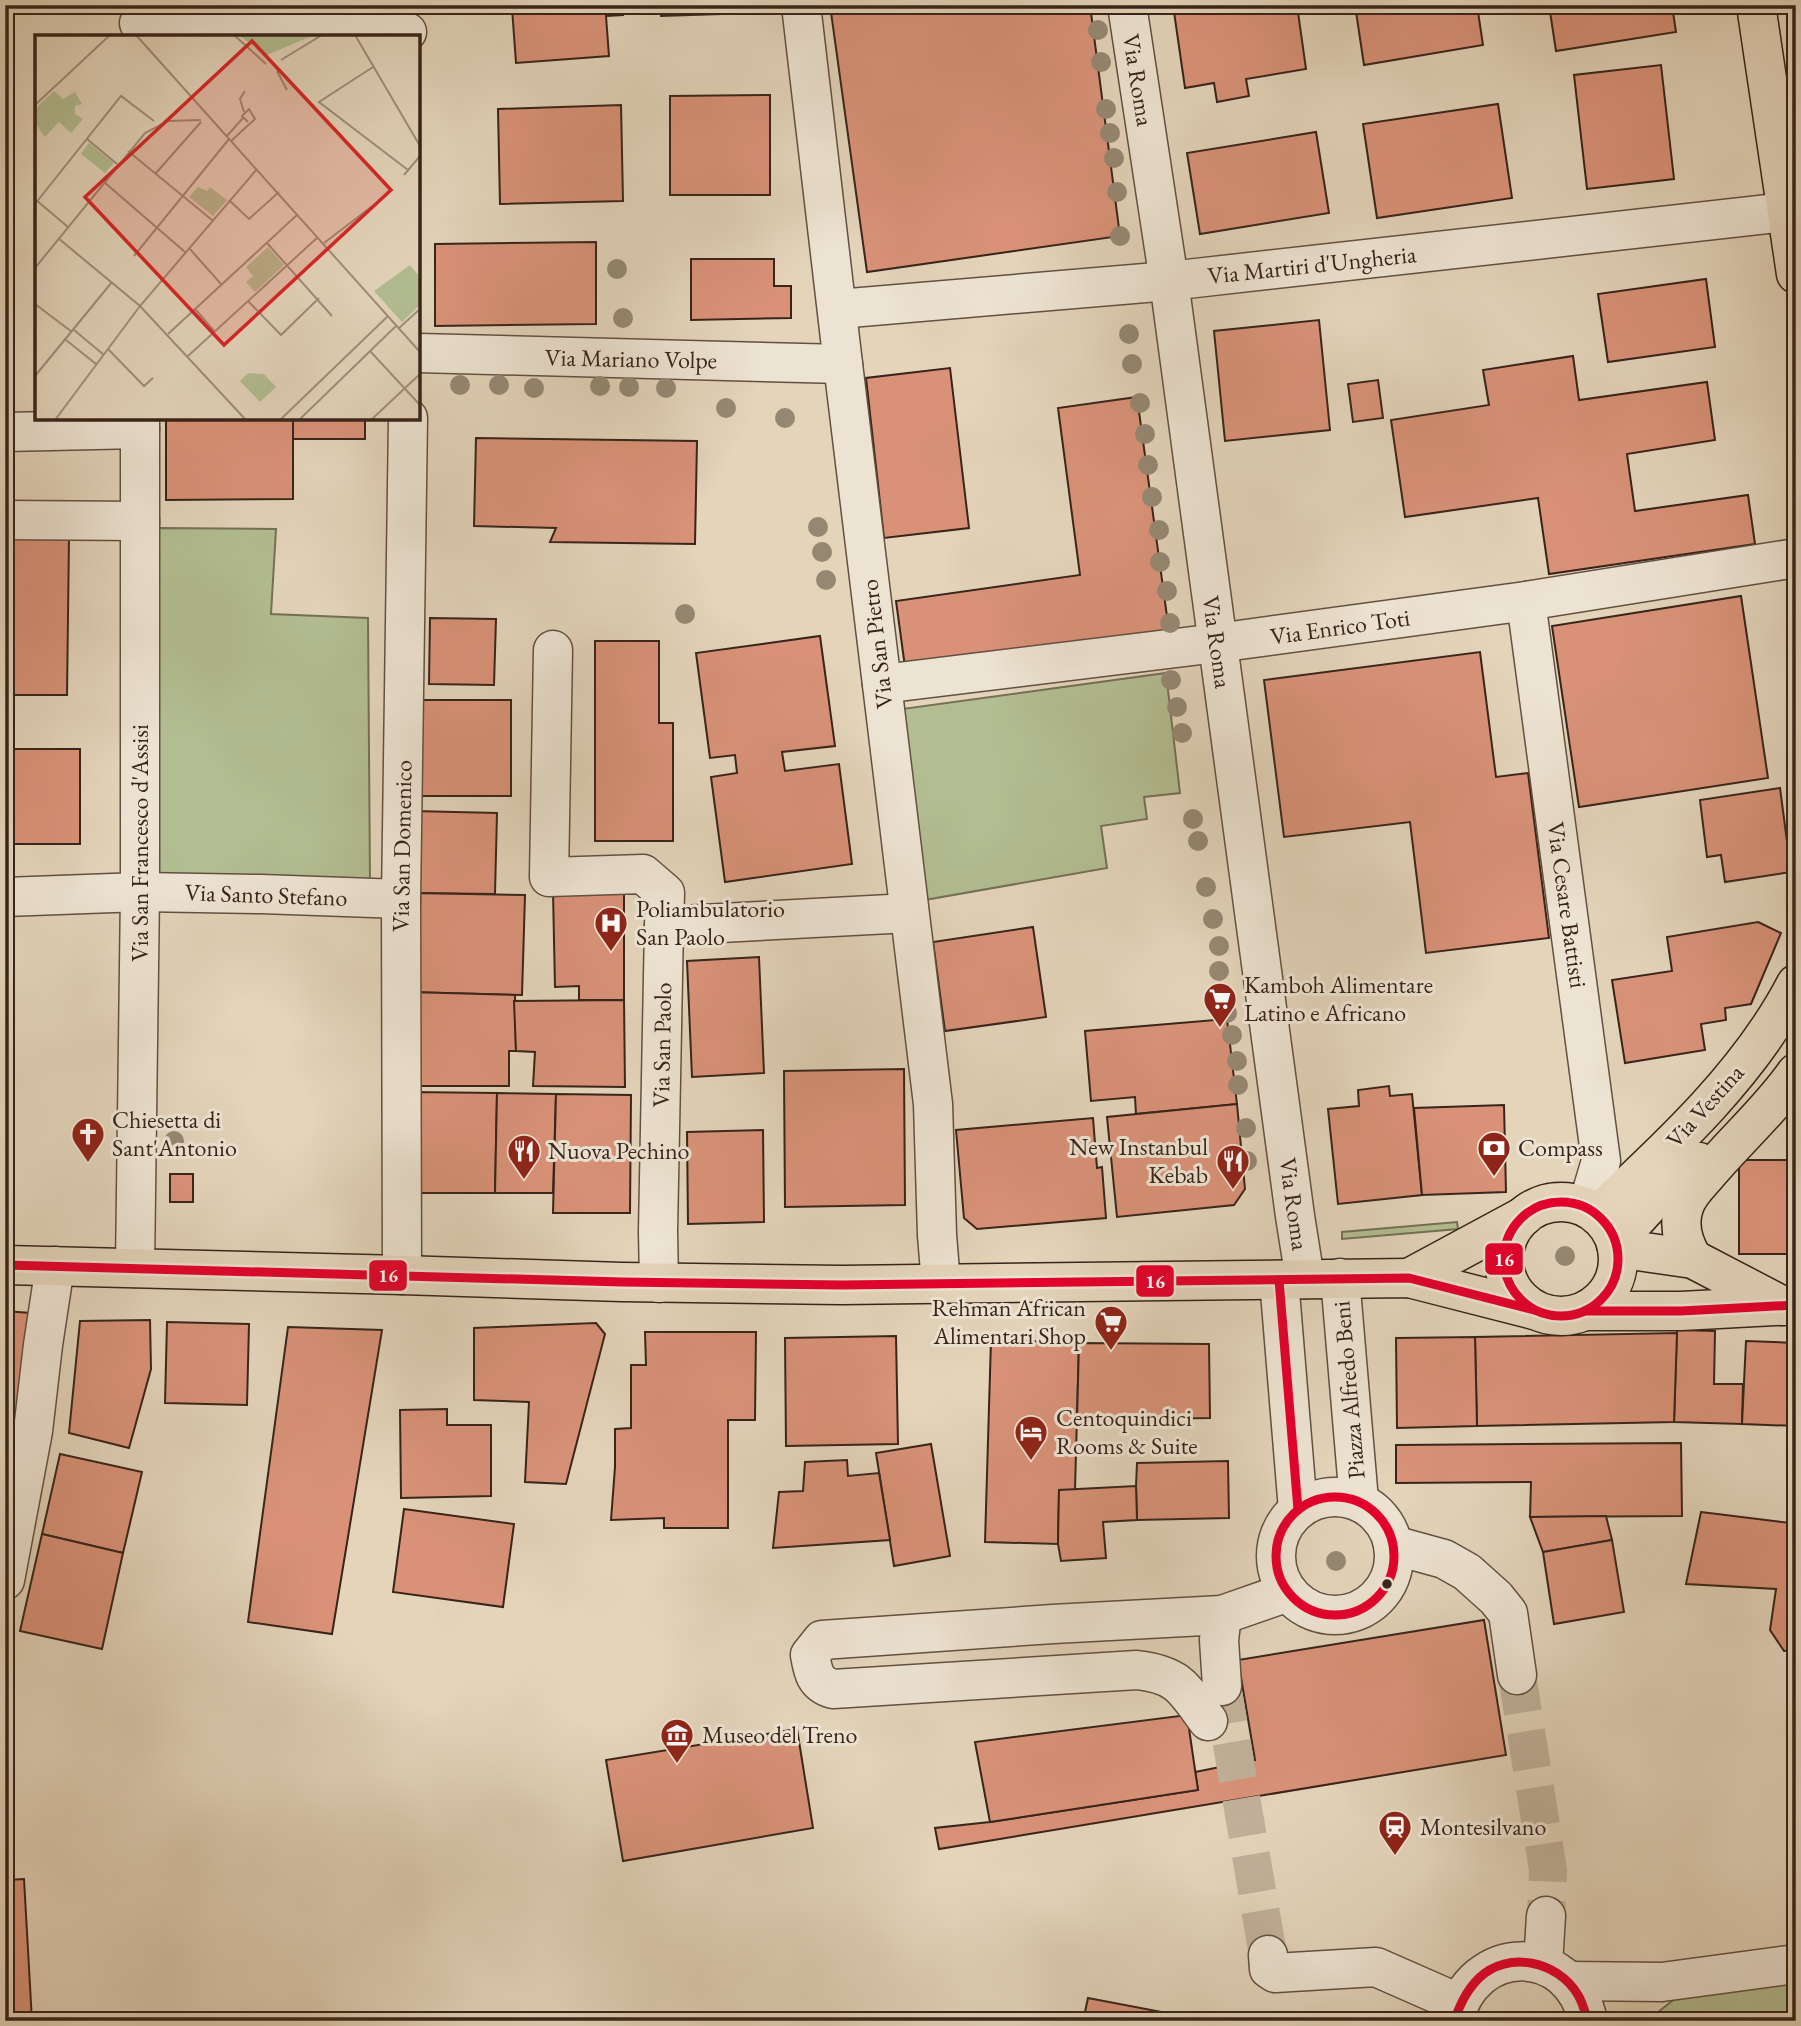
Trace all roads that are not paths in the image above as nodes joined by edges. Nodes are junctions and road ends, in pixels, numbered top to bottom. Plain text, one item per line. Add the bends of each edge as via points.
1 (801, 5) edge
2 (1127, 5) edge
3 (1756, 5) edge
4 (139, 22) edge
5 (407, 25) edge
6 (1786, 212) junction
7 (1796, 274) edge
8 (1168, 281) junction
9 (838, 309) junction
10 (420, 354) edge
11 (843, 364) junction
12 (408, 420) edge
13 (140, 424) edge
14 (5, 432) edge
15 (5, 520) edge
16 (140, 521) junction
17 (1796, 558) edge
18 (1526, 601) junction
19 (1217, 643) junction
20 (553, 650) dead end
21 (882, 684) junction
22 (140, 892) junction
23 (5, 897) edge
24 (401, 899) junction
25 (909, 913) junction
26 (664, 926) junction
27 (1796, 984) edge
28 (1796, 1073) edge
29 (1724, 1154) junction
30 (1524, 1216) junction
31 (1604, 1228) junction
32 (1693, 1259) junction
33 (5, 1265) edge
34 (55, 1266) junction
35 (135, 1268) junction
36 (402, 1275) junction
37 (1409, 1278) junction
38 (1308, 1279) junction
39 (659, 1283) junction
40 (941, 1284) junction
41 (1789, 1306) edge
42 (1534, 1310) junction
43 (1585, 1311) junction
44 (1359, 1501) junction
45 (1298, 1510) junction
46 (1393, 1545) junction
47 (5, 1580) edge
48 (1288, 1592) junction
49 (1222, 1615) junction
50 (1517, 1675) tunnel mouth
51 (1222, 1686) tunnel mouth
52 (1208, 1721) tunnel mouth
53 (1546, 1916) tunnel mouth
54 (1268, 1955) tunnel mouth
55 (1796, 1964) edge
56 (1556, 1973) junction
57 (1662, 1982) junction
58 (1456, 2012) edge
59 (1588, 2020) edge

1 - 9 street, Via San Pietro
2 - 8 street, Via Roma
3 - 6 main road
4 - 5 street
6 - 7 main road
6 - 8 street, Via Martiri d'Ungheria
8 - 9 street, Via Martiri d'Ungheria
8 - 19 street, Via Roma
9 - 11 street, Via San Pietro
10 - 11 street, Via Mariano Volpe
11 - 21 street, Via San Pietro
12 - 24 street, Via San Domenico
13 - 14 street
13 - 16 street, Via San Francesco d'Assisi
15 - 16 street
16 - 22 street, Via San Francesco d'Assisi
17 - 18 street, Via Enrico Toti
18 - 19 street, Via Enrico Toti
18 - 31 street, Via Cesare Battisti via 1601,1161
19 - 21 street, Via Enrico Toti
19 - 38 street, Via Roma via 1294,1216
20 - 26 street, Via San Paolo via 549,877 643,874 665,894
21 - 25 street, Via San Pietro
22 - 23 street, Via Santo Stefano
22 - 24 street, Via Santo Stefano
22 - 35 street, Via San Francesco d'Assisi
24 - 36 street, Via San Domenico
25 - 26 street
25 - 40 street, Via San Pietro via 933,1104
26 - 39 street, Via San Paolo
27 - 31 main road, Via Vestina via 1738,1070
28 - 29 main road, Via Vestina via 1779,1098
29 - 31 main road, Via Vestina via 1685,1166
29 - 32 main road, Via Vestina via 1691,1192 1681,1218
30 - 31 main road via 1550,1203 1568,1202
30 - 37 main road
30 - 42 main road via 1508,1238 1504,1265 1514,1291
31 - 32 main road
31 - 43 main road via 1619,1258 1616,1275 1610,1290
32 - 41 main road
33 - 34 main road
34 - 35 main road
34 - 47 street via 33,1430
35 - 36 main road
36 - 39 main road
37 - 38 main road
37 - 42 main road
38 - 40 main road
38 - 44 street, Piazza Alfredo Beni
38 - 45 street
39 - 40 main road
41 - 43 main road
42 - 43 main road via 1559,1317
44 - 45 street, Piazza Alfredo Beni via 1327,1497
44 - 46 street, Piazza Alfredo Beni via 1384,1522
45 - 48 street via 1278,1540 1279,1576
46 - 48 street via 1389,1580 1365,1606 1331,1615 1300,1603
46 - 50 street via 1444,1559 1496,1598 1508,1613
48 - 49 street
49 - 51 street
49 - 52 street via 822,1640 810,1655 814,1674 833,1689 1150,1672 1182,1686
53 - 56 street
54 - 58 street via 1269,1969 1275,1973 1376,1967
55 - 57 street
56 - 57 street
56 - 58 street via 1523,1961 1503,1964 1483,1972 1469,1986
56 - 59 street via 1578,1992
57 - 59 street via 1610,2002

